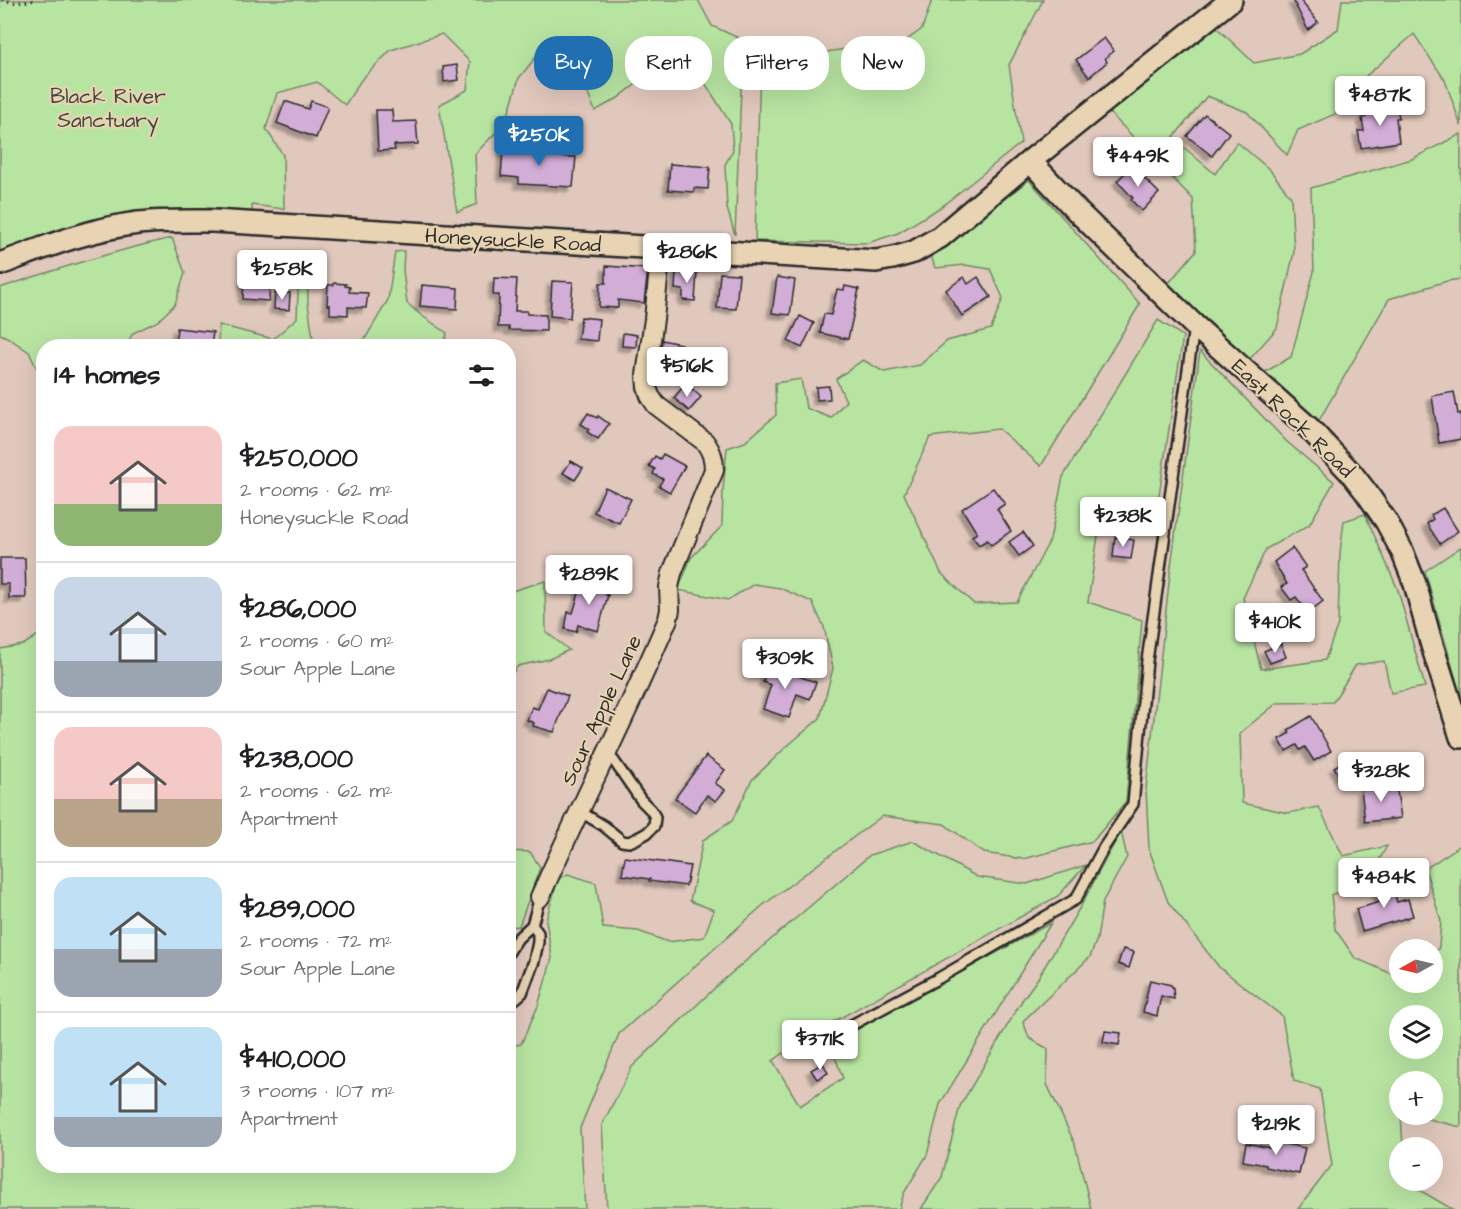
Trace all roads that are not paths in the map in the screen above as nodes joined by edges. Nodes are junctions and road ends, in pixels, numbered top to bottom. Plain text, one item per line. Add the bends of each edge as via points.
1 (1231, 0) edge
2 (1030, 161) junction
3 (661, 249) junction
4 (0, 264) edge
5 (1194, 325) junction
6 (1461, 737) edge
7 (607, 754) junction
8 (579, 811) junction
9 (540, 897) joint
10 (532, 925) junction
11 (516, 941) edge
12 (516, 998) edge
13 (805, 1050) dead end

1 - 2 street, Honeysuckle Road
2 - 3 street, Honeysuckle Road via 940,237 914,252 893,258 876,261
2 - 5 street, East Rock Road
3 - 4 street, Honeysuckle Road via 167,220 80,235
3 - 7 street, Sour Apple Lane via 647,387 656,405 710,448 714,470 672,573 668,619
5 - 6 street, East Rock Road via 1309,428 1352,474 1386,521 1415,584
5 - 13 lane via 1147,661 1133,804 1076,899
7 - 8 street, Sour Apple Lane
7 - 8 lane via 651,810 654,826 636,839 622,841
8 - 9 street, Sour Apple Lane
9 - 10 lane
10 - 11 lane
10 - 12 lane via 538,933 534,961 522,993

